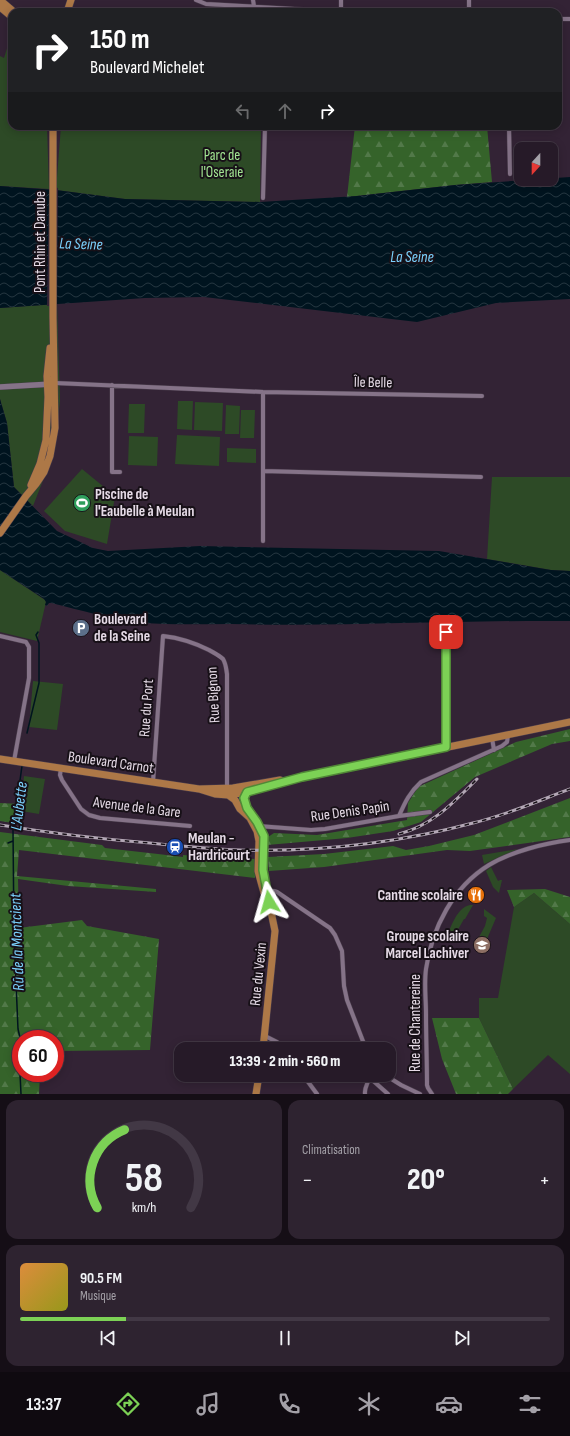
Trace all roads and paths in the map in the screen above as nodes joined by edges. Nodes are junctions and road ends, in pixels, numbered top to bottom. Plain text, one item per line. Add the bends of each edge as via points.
1 (0, 0) edge
2 (196, 0) edge
3 (0, 7) edge
4 (9, 8) edge
5 (239, 8) edge
6 (8, 14) edge
7 (53, 130) edge
8 (266, 130) edge
9 (510, 130) edge
10 (510, 174) dead end
11 (263, 198) dead end
12 (51, 384) junction
13 (112, 385) junction
14 (2, 387) edge
15 (263, 392) junction
16 (482, 396) dead end
17 (263, 471) junction
18 (120, 472) dead end
19 (481, 478) dead end
20 (0, 534) edge
21 (263, 541) dead end
22 (446, 632) dead end
23 (0, 636) edge
24 (163, 636) joint
25 (570, 722) edge
26 (508, 735) junction
27 (492, 738) junction
28 (446, 747) junction
29 (494, 750) junction
30 (0, 759) edge
31 (16, 761) junction
32 (61, 768) junction
33 (152, 782) junction
34 (237, 793) junction
35 (430, 812) dead end
36 (399, 816) junction
37 (190, 826) dead end
38 (257, 826) junction
39 (570, 840) edge
40 (266, 892) junction
41 (265, 1036) junction
42 (264, 1042) edge
43 (277, 1042) edge
44 (363, 1042) edge
45 (258, 1082) edge
46 (308, 1082) edge
47 (368, 1082) edge
48 (374, 1082) edge
49 (396, 1082) edge
50 (256, 1094) edge
51 (317, 1094) edge
52 (364, 1094) edge
53 (388, 1094) edge
54 (420, 1094) edge
55 (432, 1094) edge

1 - 4 main road
2 - 5 street via 206,4
3 - 6 main road
7 - 12 main road, Pont Rhin et Danube
8 - 11 street
9 - 10 street
12 - 13 street, Île Belle
12 - 14 street
12 - 20 main road, Pont Rhin et Danube via 44,451 40,464 26,496
13 - 15 street, Île Belle
13 - 18 street via 112,472
15 - 16 street, Île Belle
15 - 17 street
17 - 19 street
17 - 21 street
22 - 28 street
23 - 31 street via 26,642 30,647 29,678
24 - 33 street, Rue du Port
24 - 34 street, Rue Bignon via 186,639 224,660
25 - 26 main road
26 - 27 main road
26 - 29 street, Rue Denis Papin via 506,744
27 - 28 main road
27 - 29 street
28 - 34 main road via 302,777 268,781
29 - 36 street, Rue Denis Papin via 421,782 412,790
30 - 31 main road, Boulevard Carnot
31 - 32 main road, Boulevard Carnot
32 - 33 main road, Boulevard Carnot
32 - 37 street, Avenue de la Gare via 60,775 65,787 81,809 89,815
33 - 34 main road, Boulevard Carnot via 215,794
34 - 38 main road, Rue du Vexin via 240,808
35 - 36 street
36 - 38 street, Rue Denis Papin via 311,830
38 - 40 main road, Rue du Vexin via 264,836 263,870
39 - 55 street, Rue de Chantereine via 541,845 490,864 463,887 440,922 432,939 425,979 427,1084
40 - 41 main road, Rue du Vexin via 275,938
40 - 44 street via 277,892 333,931 342,951 347,1000
41 - 42 main road, Rue du Vexin
41 - 43 street
45 - 50 main road
46 - 51 street
47 - 52 street
48 - 53 street
49 - 54 street

